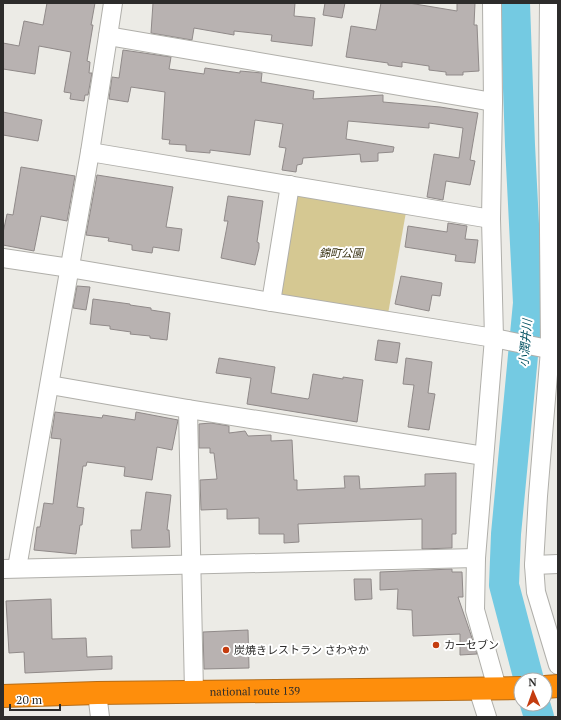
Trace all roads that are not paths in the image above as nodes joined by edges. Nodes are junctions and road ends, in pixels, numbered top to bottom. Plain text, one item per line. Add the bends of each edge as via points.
1 (113, 3) edge
2 (492, 3) edge
3 (549, 3) edge
4 (108, 36) junction
5 (493, 102) junction
6 (553, 111) edge
7 (90, 152) junction
8 (290, 185) junction
9 (492, 220) junction
10 (553, 232) edge
11 (3, 258) edge
12 (70, 268) junction
13 (271, 302) junction
14 (494, 338) junction
15 (554, 350) edge
16 (50, 385) junction
17 (188, 409) junction
18 (484, 456) junction
19 (476, 558) junction
20 (558, 564) edge
21 (191, 565) junction
22 (534, 565) junction
23 (10, 568) edge
24 (558, 665) edge
25 (501, 688) edge
26 (194, 692) junction
27 (97, 693) junction
28 (3, 696) edge
29 (100, 717) edge
30 (486, 717) edge

1 - 4 street
2 - 5 street
3 - 6 street
4 - 5 street
4 - 7 street
5 - 9 street
6 - 10 street
7 - 8 street
7 - 12 street
8 - 9 street
8 - 13 street
9 - 14 street
10 - 15 street
11 - 12 street
12 - 13 street
12 - 16 street
13 - 14 street
14 - 15 street
14 - 18 street
15 - 22 street via 538,496
16 - 17 street
16 - 23 street
17 - 18 street
17 - 21 street
18 - 19 street
19 - 21 street
19 - 25 street via 475,610
20 - 22 street
21 - 23 street
21 - 26 street
22 - 24 street via 536,592
25 - 26 highway, national route 139
25 - 30 street
26 - 27 highway, national route 139
27 - 28 highway, national route 139
27 - 29 street

